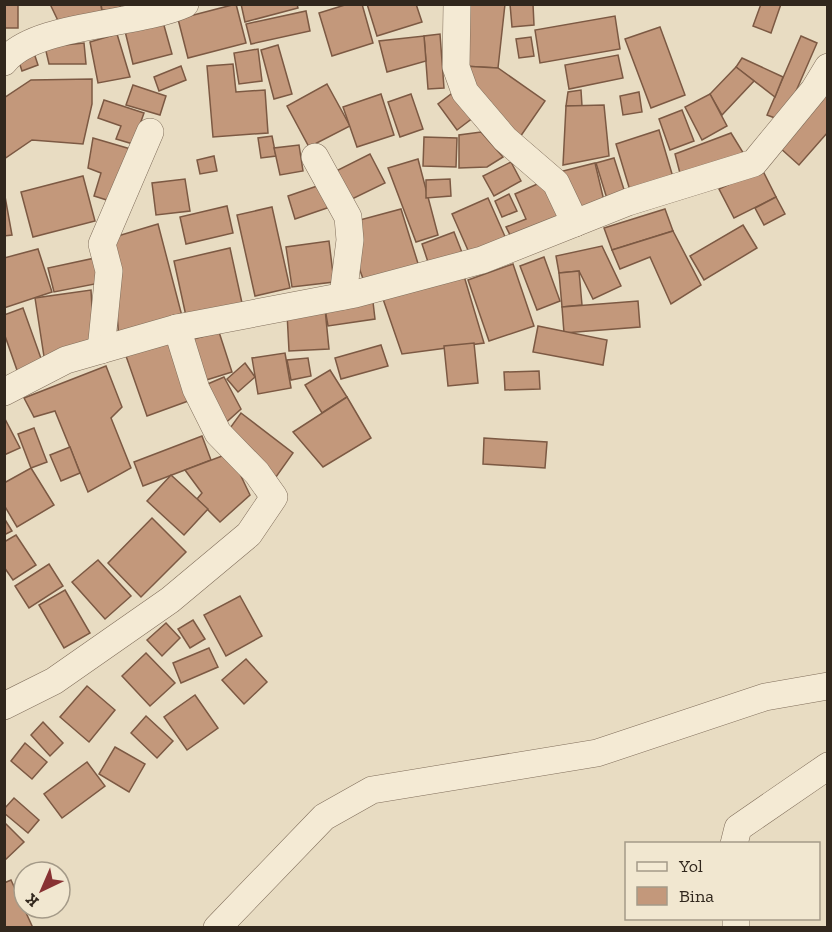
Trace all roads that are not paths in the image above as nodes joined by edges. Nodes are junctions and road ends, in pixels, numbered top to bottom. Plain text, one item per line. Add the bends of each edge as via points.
1 (185, 4) edge
2 (457, 4) edge
3 (4, 62) edge
4 (828, 68) edge
5 (150, 132) dead end
6 (315, 157) dead end
7 (574, 223) junction
8 (343, 296) junction
9 (177, 328) junction
10 (101, 350) junction
11 (4, 392) edge
12 (828, 686) edge
13 (4, 706) edge
14 (828, 766) edge
15 (734, 842) edge
16 (217, 927) edge

1 - 3 street via 131,20 37,39
2 - 7 street via 456,67 465,92 505,139 556,183
4 - 7 street via 754,163
5 - 10 street via 102,244 109,271
6 - 8 street via 348,217 350,240
7 - 8 street via 482,260
8 - 9 street
9 - 10 street
9 - 13 street via 196,389 218,432 274,497 249,534 170,600 54,681
10 - 11 street via 66,360
12 - 16 street via 765,697 597,753 372,790 324,817
14 - 15 street via 738,828

